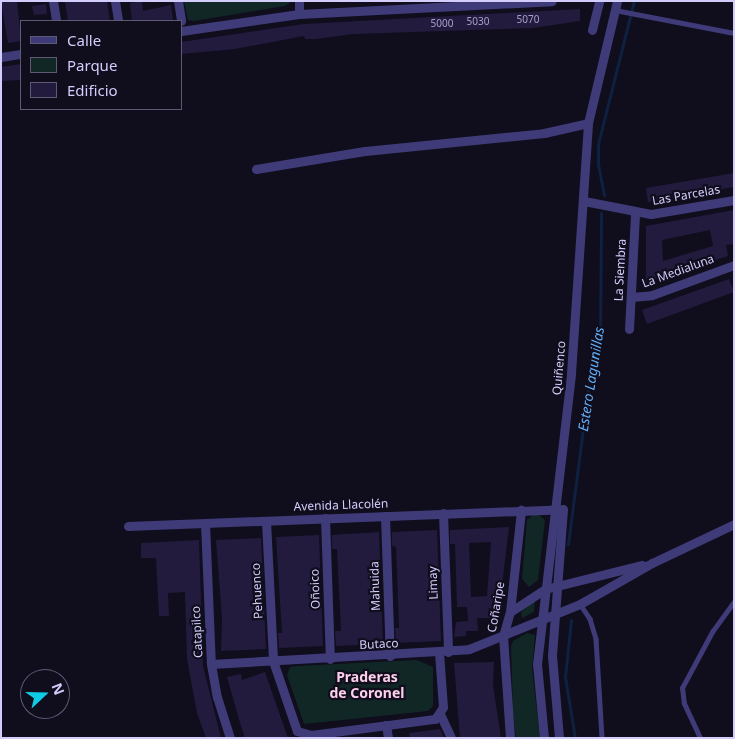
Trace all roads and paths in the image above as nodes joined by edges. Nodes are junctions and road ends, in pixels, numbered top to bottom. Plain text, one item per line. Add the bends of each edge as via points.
1 (53, 1) edge
2 (115, 1) edge
3 (178, 1) edge
4 (298, 1) edge
5 (358, 1) edge
6 (552, 1) edge
7 (599, 1) edge
8 (542, 2) edge
9 (480, 3) edge
10 (419, 5) edge
11 (618, 8) edge
12 (359, 11) junction
13 (299, 14) junction
14 (56, 20) edge
15 (118, 20) edge
16 (180, 20) edge
17 (182, 27) edge
18 (592, 30) dead end
19 (734, 33) edge
20 (20, 54) edge
21 (1, 57) edge
22 (588, 123) junction
23 (256, 169) dead end
24 (734, 200) edge
25 (584, 201) junction
26 (635, 213) junction
27 (734, 265) edge
28 (631, 297) junction
29 (629, 329) dead end
30 (556, 509) junction
31 (521, 510) junction
32 (443, 513) junction
33 (385, 516) junction
34 (325, 518) junction
35 (266, 521) junction
36 (205, 523) junction
37 (734, 524) edge
38 (128, 526) dead end
39 (652, 563) junction
40 (560, 585) junction
41 (545, 589) junction
42 (734, 602) edge
43 (580, 604) junction
44 (510, 612) junction
45 (556, 613) junction
46 (542, 620) junction
47 (503, 636) junction
48 (444, 652) junction
49 (390, 656) junction
50 (330, 659) junction
51 (273, 661) junction
52 (211, 664) junction
53 (440, 714) junction
54 (386, 725) junction
55 (300, 736) edge
56 (230, 738) edge
57 (388, 738) edge
58 (451, 738) edge
59 (510, 738) edge
60 (544, 738) edge
61 (559, 738) edge
62 (602, 738) edge
63 (700, 738) edge

1 - 14 street
2 - 15 street
3 - 16 street
4 - 13 street
5 - 12 street
6 - 8 street
7 - 18 street
8 - 9 street
9 - 10 street
10 - 12 street
11 - 19 lane via 635,16
11 - 22 street, Quiñenco
12 - 13 street
13 - 17 street
20 - 21 street
22 - 23 street via 544,133 365,151
22 - 25 street, Quiñenco
24 - 26 street, Las Parcelas via 659,213
25 - 26 street, Las Parcelas
25 - 30 street, Quiñenco via 571,373
26 - 28 street, La Siembra
27 - 28 street, La Medialuna via 647,297
28 - 29 street, La Siembra
30 - 31 street, Avenida Llacolén
30 - 40 street via 565,511
30 - 41 street, Quiñenco
31 - 32 street, Avenida Llacolén
31 - 44 street, Coñaripe
32 - 33 street, Avenida Llacolén
32 - 48 street, Limay
33 - 34 street, Avenida Llacolén
33 - 49 street, Mahuida
34 - 35 street, Avenida Llacolén
34 - 50 street, Oñoico
35 - 36 street, Avenida Llacolén
35 - 51 street, Pehuenco
36 - 38 street, Avenida Llacolén
36 - 52 street, Catapilco
37 - 39 street
39 - 40 street
39 - 43 street, Butaco
40 - 41 street
40 - 45 street
41 - 44 street
41 - 46 street, Quiñenco
42 - 63 lane via 712,632 682,688 684,704
43 - 45 street, Butaco
43 - 62 lane via 590,618 596,639
44 - 47 street, Coñaripe
45 - 46 street, Butaco
45 - 61 street via 552,683
46 - 47 street, Butaco
46 - 60 street, Quiñenco via 537,678
47 - 48 street, Butaco via 469,649
47 - 59 street, Coñaripe
48 - 49 street, Butaco
48 - 53 street, Limay
49 - 50 street, Butaco
50 - 51 street, Butaco
51 - 52 street, Butaco
51 - 55 street, Pehuenco via 293,724
52 - 56 street, Catapilco
53 - 54 street via 431,720
53 - 58 street
54 - 55 street
54 - 57 street

